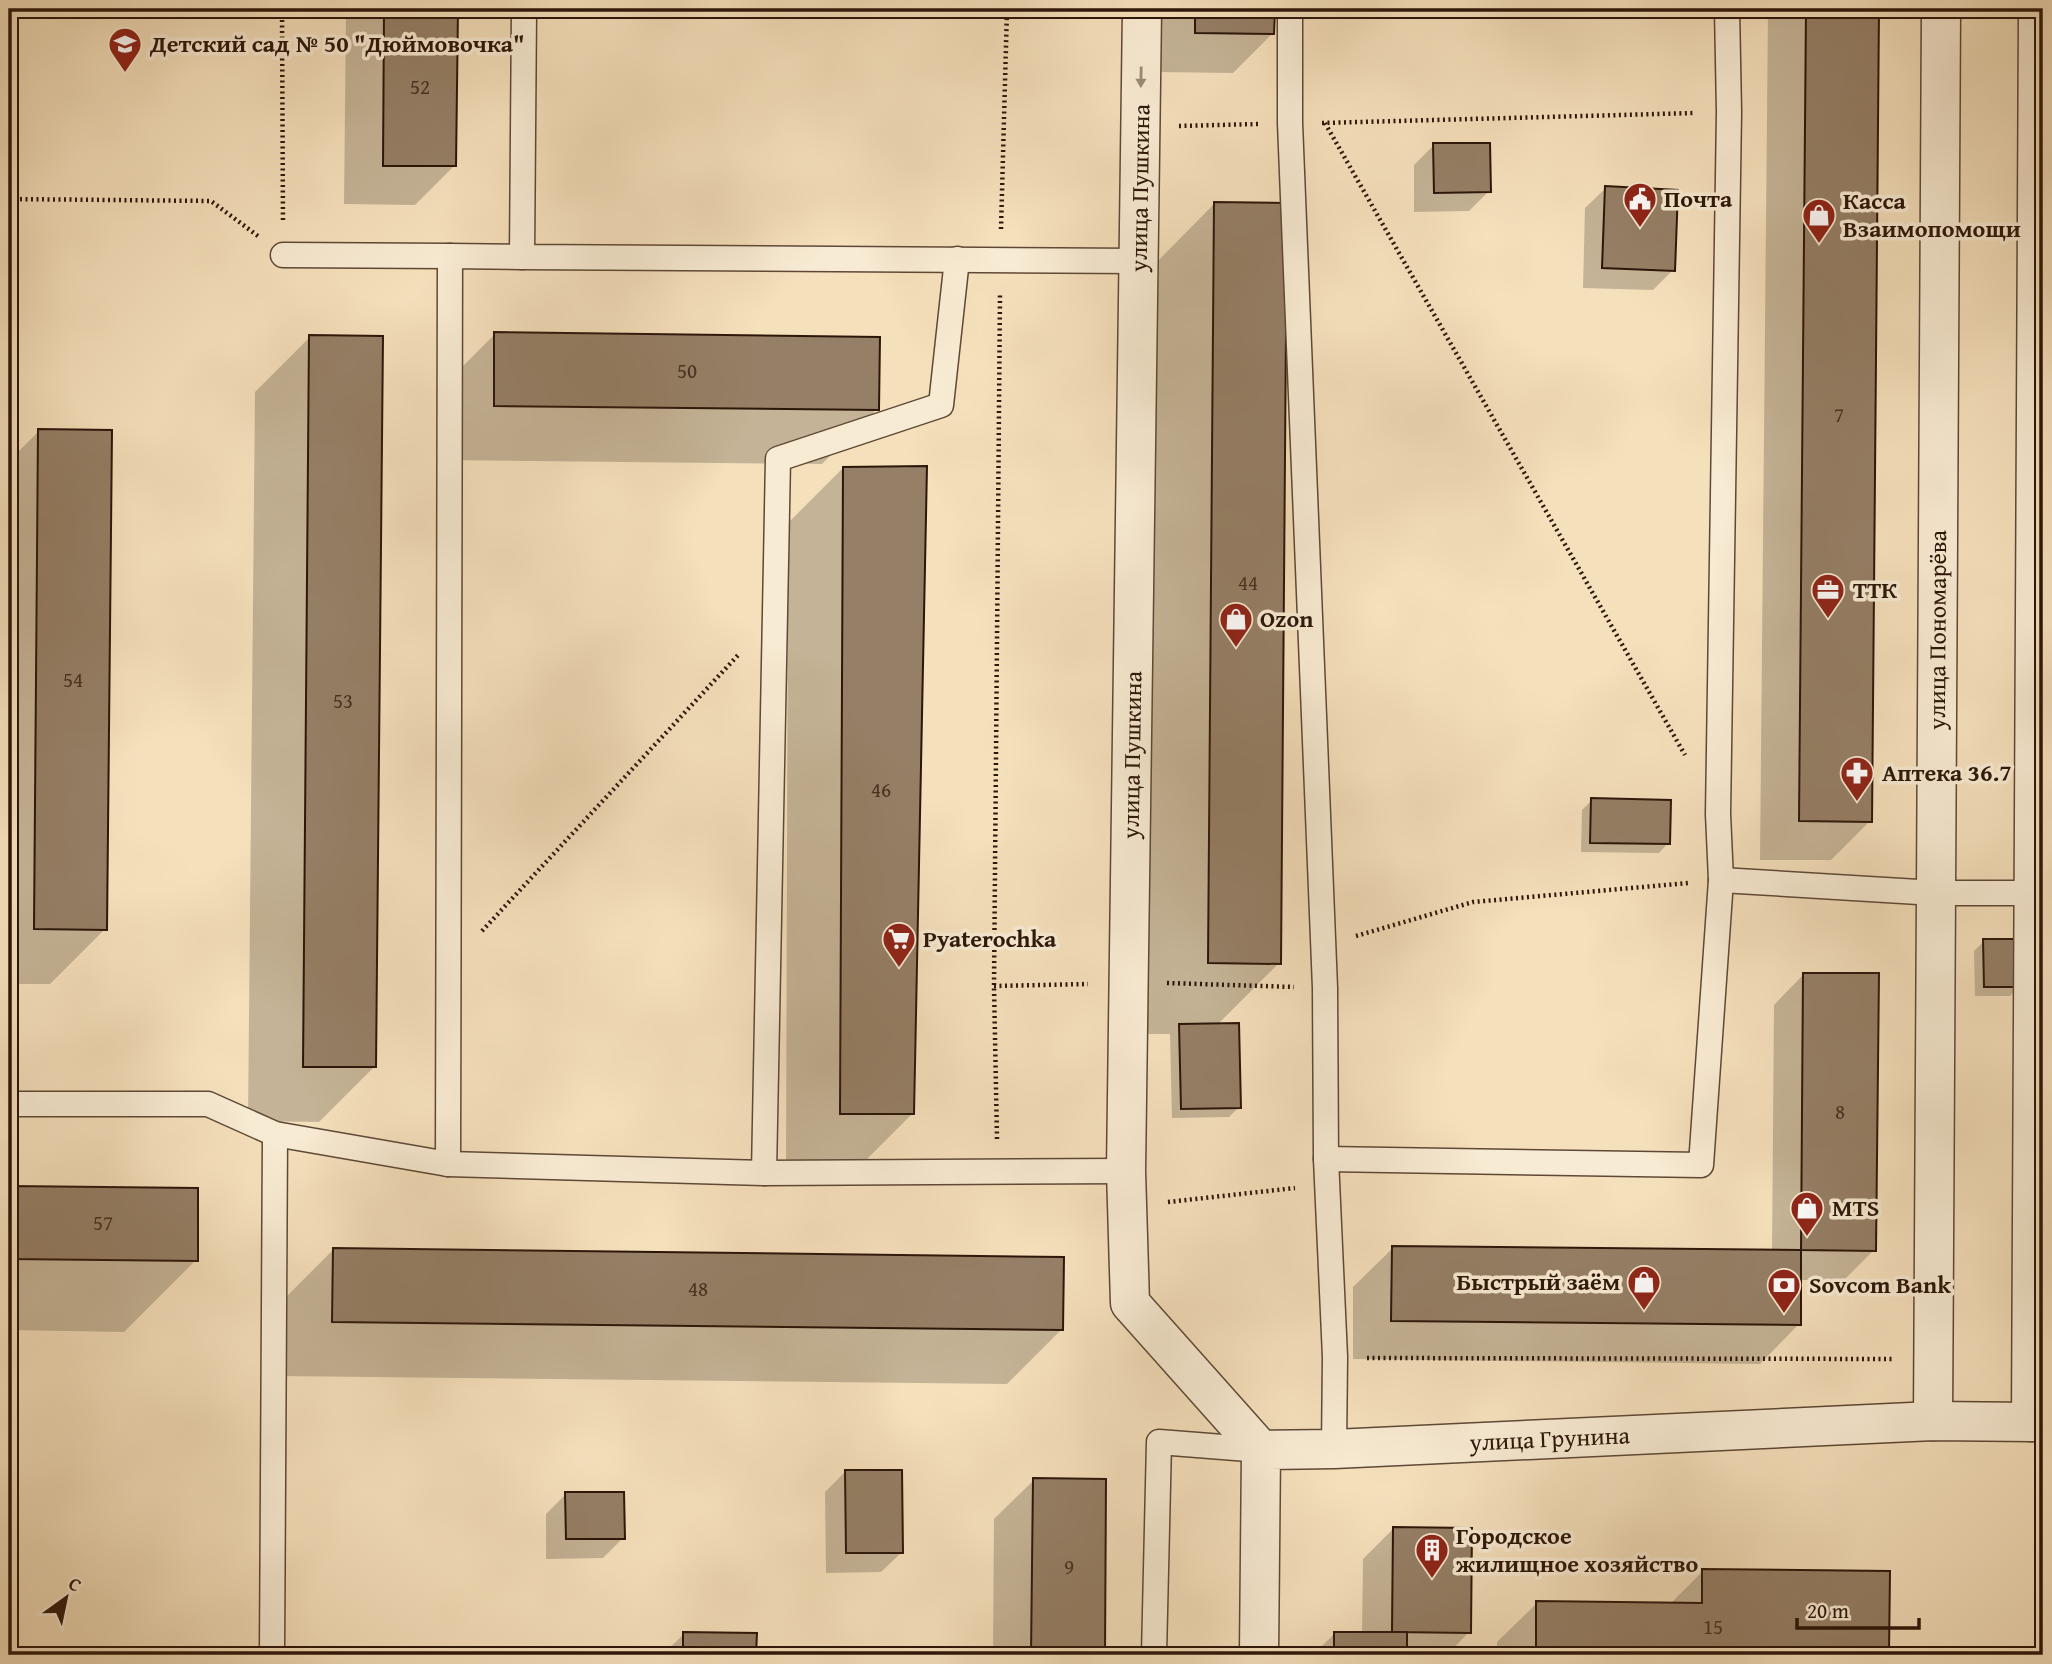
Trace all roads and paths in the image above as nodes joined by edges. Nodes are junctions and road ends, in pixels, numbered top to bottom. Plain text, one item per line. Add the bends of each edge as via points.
1 (282, 9) edge
2 (524, 9) edge
3 (1007, 9) edge
4 (1142, 9) edge
5 (1290, 9) edge
6 (1727, 9) edge
7 (1941, 9) edge
8 (2038, 9) edge
9 (1729, 112) junction
10 (1325, 122) junction
11 (1290, 123) junction
12 (1175, 126) dead end
13 (9, 200) edge
14 (284, 255) junction
15 (450, 256) junction
16 (522, 257) junction
17 (957, 259) junction
18 (1000, 259) junction
19 (1139, 261) junction
20 (775, 614) junction
21 (1718, 814) junction
22 (1721, 880) junction
23 (2035, 892) junction
24 (1936, 893) junction
25 (448, 968) junction
26 (9, 1104) edge
27 (275, 1134) junction
28 (1326, 1159) junction
29 (447, 1164) junction
30 (998, 1171) junction
31 (764, 1172) junction
32 (1327, 1184) junction
33 (1126, 1189) junction
34 (1335, 1357) junction
35 (1933, 1359) junction
36 (1933, 1421) junction
37 (2037, 1422) edge
38 (1334, 1449) junction
39 (1261, 1450) junction
40 (272, 1655) edge
41 (1154, 1655) edge
42 (1259, 1655) edge

1 - 14 path
2 - 16 lane
3 - 18 path
4 -> 19 street, улица Пушкина
5 - 11 lane
6 - 9 lane
7 - 24 street, улица Пономарёва
8 - 23 street
9 - 10 path
9 - 21 lane
10 - 11 path
10 - 21 path
11 - 12 path
11 - 28 lane via 1325,988
13 - 14 path via 211,201
14 - 15 lane
15 - 16 lane
15 - 25 lane
16 - 17 lane
17 - 18 lane
17 - 20 lane via 941,405 778,459
18 - 19 lane
18 - 30 path via 994,986
19 - 33 street, улица Пушкина
20 - 25 path
20 - 31 lane
21 - 22 lane
22 - 24 lane
22 - 28 lane via 1701,1165
23 - 24 lane
23 - 37 street
24 - 35 street, улица Пономарёва
25 - 29 lane
26 - 27 lane via 208,1104
27 - 29 lane
27 - 40 lane
28 - 32 lane
29 - 31 lane
30 - 31 lane
30 - 33 lane
32 - 33 path
32 - 34 lane
33 - 39 street, улица Пушкина via 1129,1303
34 - 35 path
34 - 38 lane
35 - 36 street, улица Пономарёва
36 - 37 street, улица Грунина
36 - 38 street, улица Грунина
38 - 39 street, улица Грунина
39 - 41 lane via 1159,1442
39 - 42 street

